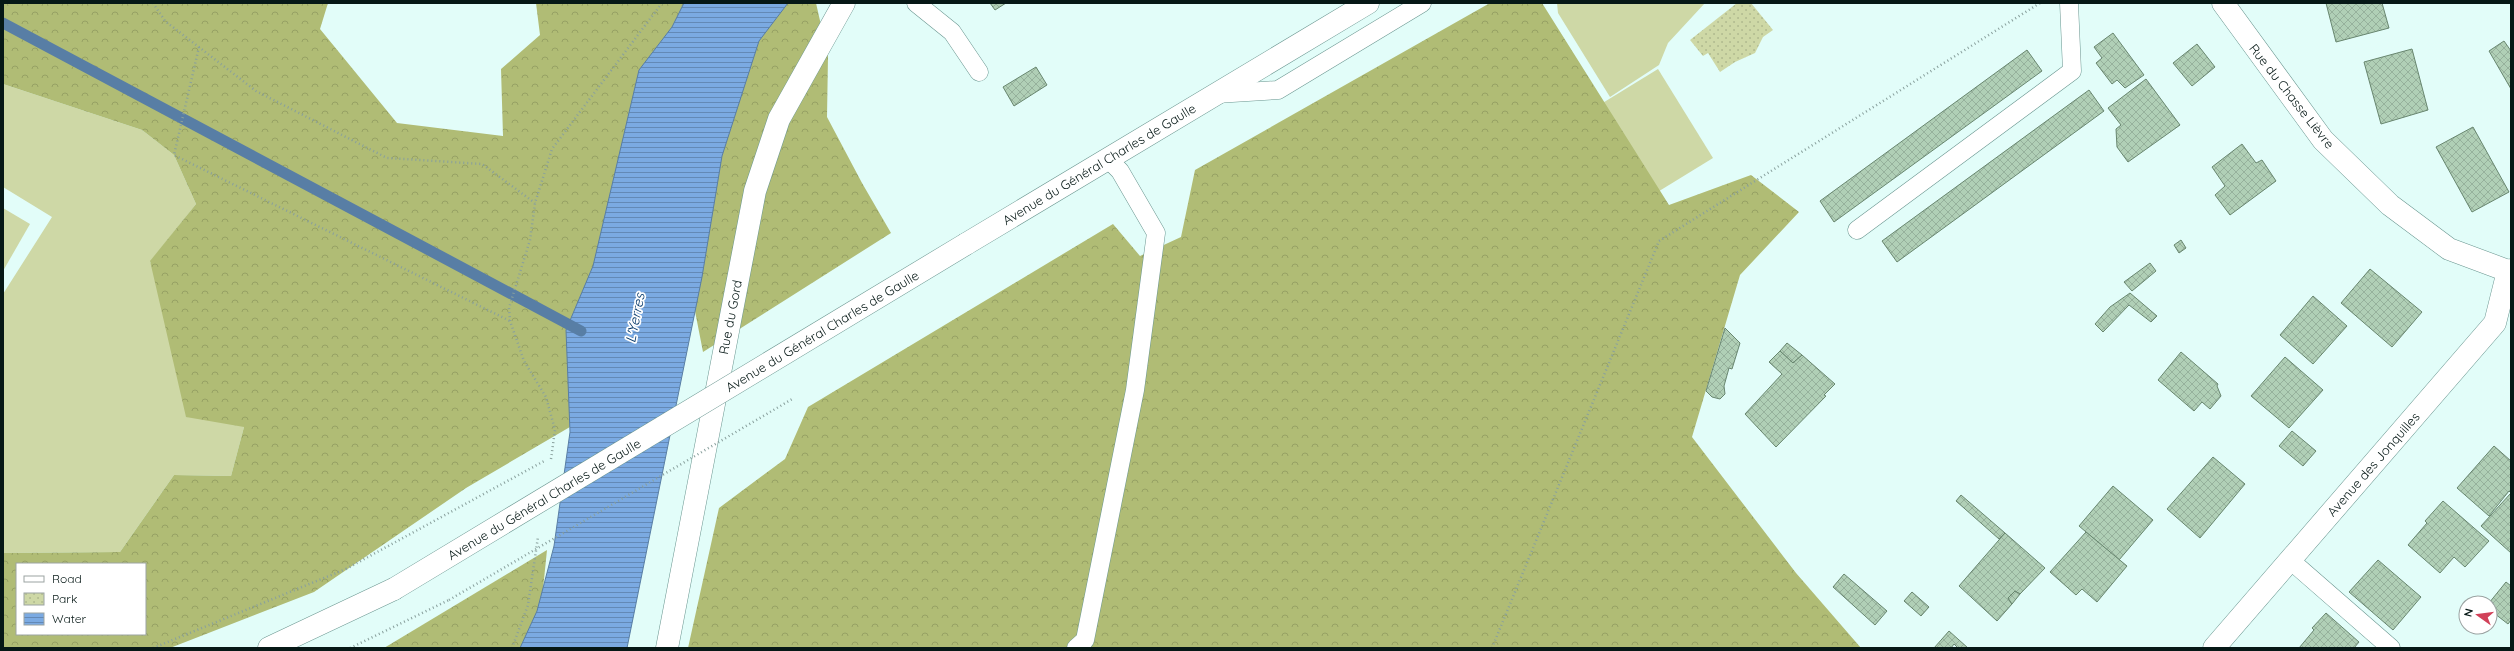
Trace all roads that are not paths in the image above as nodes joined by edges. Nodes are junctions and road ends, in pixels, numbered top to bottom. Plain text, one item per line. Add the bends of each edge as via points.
1 (844, 3) edge
2 (916, 3) edge
3 (1368, 3) edge
4 (1422, 3) edge
5 (2069, 3) edge
6 (2223, 3) edge
7 (979, 72) dead end
8 (1216, 94) junction
9 (1107, 158) junction
10 (1857, 230) dead end
11 (2510, 270) edge
12 (2290, 560) junction
13 (269, 648) edge
14 (667, 648) edge
15 (1076, 648) edge
16 (2214, 648) edge
17 (2391, 648) edge

1 - 14 street, Rue du Gord via 779,119 755,191
2 - 7 lane via 952,32
3 - 8 street, Avenue du Général Charles de Gaulle
4 - 8 lane via 1278,90
5 - 10 lane via 2072,71
6 - 11 street, Rue du Chasse Lièvre via 2323,140 2390,205 2449,249
8 - 9 street, Avenue du Général Charles de Gaulle
9 - 13 street, Avenue du Général Charles de Gaulle, bridge via 394,589
9 - 15 lane via 1120,171 1156,233 1135,390 1085,640
11 - 12 street, Avenue des Jonquilles via 2495,323
12 - 16 street, Avenue des Jonquilles
12 - 17 lane

